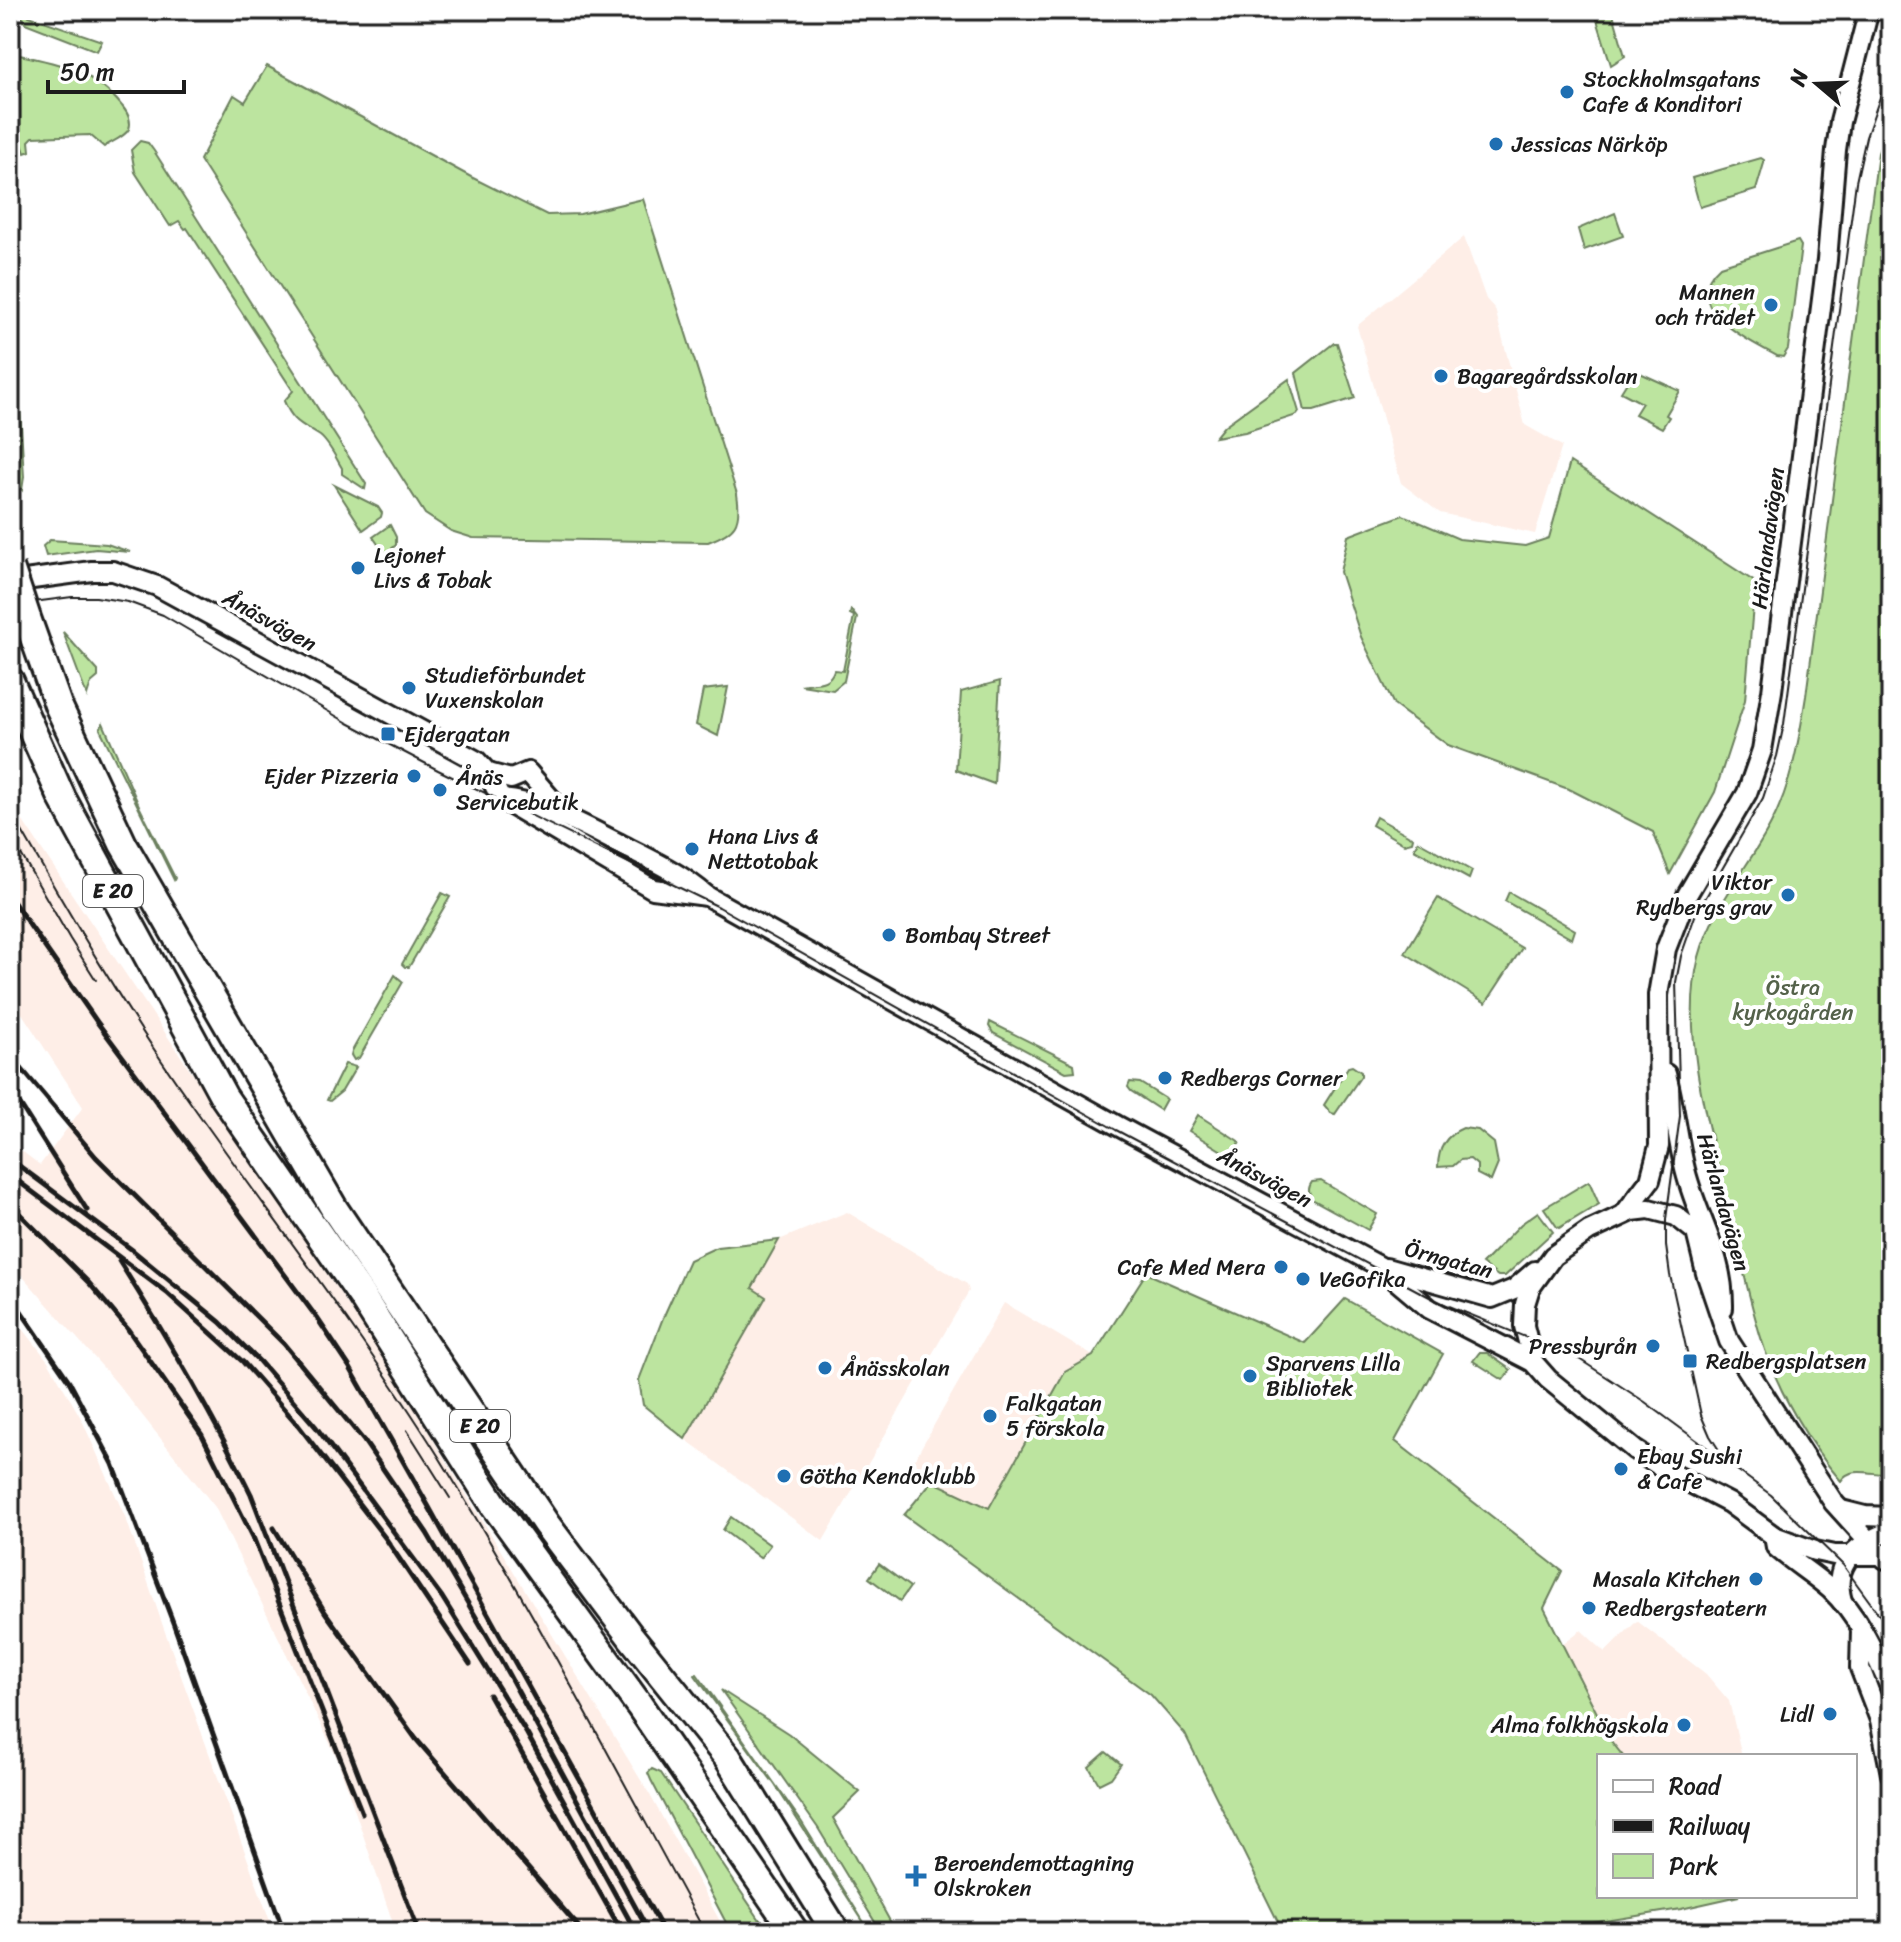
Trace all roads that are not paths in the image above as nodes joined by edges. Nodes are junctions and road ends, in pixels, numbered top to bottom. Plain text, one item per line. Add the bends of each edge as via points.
1 (1869, 10) edge
2 (10, 567) edge
3 (10, 582) edge
4 (10, 681) edge
5 (488, 773) junction
6 (501, 799) junction
7 (567, 818) junction
8 (707, 896) junction
9 (1660, 1052) junction
10 (1625, 1213) junction
11 (1543, 1264) dead end
12 (1379, 1266) junction
13 (1723, 1318) junction
14 (1533, 1362) junction
15 (1841, 1510) junction
16 (1891, 1517) edge
17 (1891, 1531) edge
18 (1774, 1536) junction
19 (1868, 1540) junction
20 (1851, 1555) junction
21 (1888, 1559) edge
22 (1844, 1605) junction
23 (1861, 1630) junction
24 (1891, 1689) edge
25 (1891, 1774) edge
26 (795, 1932) edge
27 (836, 1932) edge

1 - 9 street, Härlandavägen via 1840,122 1823,294 1762,750 1741,807 1687,895 1669,939 1660,979
2 - 27 highway, E 20, bridge via 58,705 123,844 335,1210 546,1524 728,1758
3 - 5 street, Ånäsvägen via 92,571 133,576 477,761
4 - 26 highway, E 20 via 62,798 224,1097 361,1295 494,1505
5 - 6 street, Ånäsvägen
5 - 7 street, Ånäsvägen via 511,779 528,772
6 - 7 street, Ånäsvägen via 521,800
6 - 8 street, Ånäsvägen via 653,889
7 - 8 street, Ånäsvägen via 688,879
8 - 12 street, Ånäsvägen
9 - 10 street, Härlandavägen via 1657,1157 1650,1180
9 - 13 street, Härlandavägen via 1684,1166 1723,1283
10 - 13 street, Härlandavägen via 1649,1209 1689,1224
10 - 14 street via 1553,1256 1530,1288 1524,1326
11 - 12 street, Örngatan via 1514,1289 1492,1298
12 - 14 street, Ånäsvägen via 1430,1309
13 - 15 street, Härlandavägen via 1729,1341
14 - 18 street, Ånäsvägen via 1635,1450 1729,1503
15 - 16 street
15 - 19 street, Härlandavägen
17 - 19 street
18 - 20 street via 1815,1551
18 - 22 street via 1776,1547
19 - 20 street
19 - 21 street, Härlandavägen
20 - 21 street
20 - 22 street via 1838,1578
22 - 23 street
23 - 24 street
23 - 25 street via 1860,1668 1880,1720

